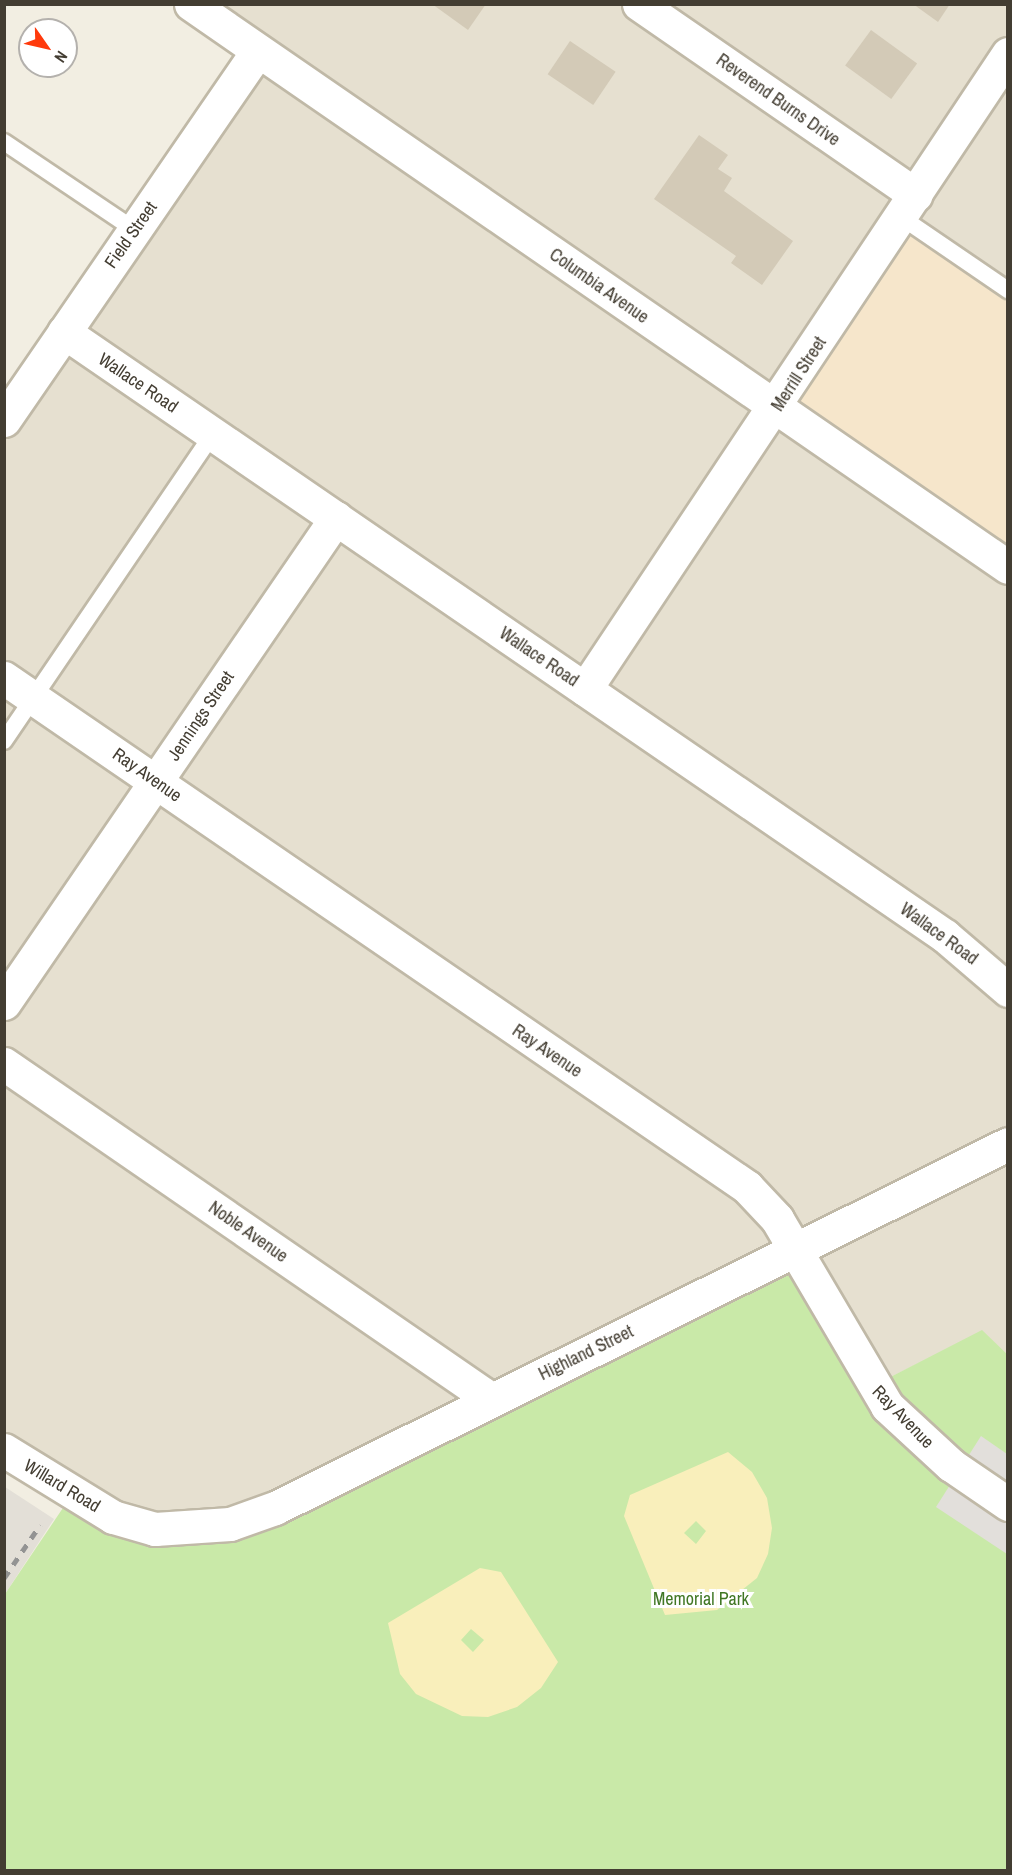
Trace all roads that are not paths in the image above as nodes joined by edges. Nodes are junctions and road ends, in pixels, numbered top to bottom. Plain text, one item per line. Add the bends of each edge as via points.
1 (190, 4) edge
2 (639, 4) edge
3 (258, 51) junction
4 (1008, 54) edge
5 (4, 142) edge
6 (909, 206) junction
7 (135, 230) junction
8 (1008, 290) edge
9 (64, 332) junction
10 (777, 408) junction
11 (4, 420) edge
12 (213, 434) junction
13 (336, 518) junction
14 (1008, 567) edge
15 (4, 678) edge
16 (585, 689) junction
17 (34, 698) junction
18 (4, 741) edge
19 (156, 782) junction
20 (1008, 990) edge
21 (4, 1003) edge
22 (4, 1064) edge
23 (1008, 1144) edge
24 (794, 1249) junction
25 (492, 1400) junction
26 (4, 1450) edge
27 (1008, 1504) edge
28 (155, 1529) joint

1 - 3 street, Columbia Avenue
2 - 6 street, Reverend Burns Drive
3 - 7 street, Field Street
3 - 10 street, Columbia Avenue
4 - 6 street, Merrill Street
5 - 7 lane
6 - 8 lane
6 - 10 street, Merrill Street
7 - 9 street, Field Street
9 - 11 street, Field Street
9 - 12 street, Wallace Road
10 - 14 street, Columbia Avenue
10 - 16 street, Merrill Street
12 - 13 street, Wallace Road
12 - 17 lane
13 - 16 street, Wallace Road
13 - 19 street, Jennings Street
15 - 17 street, Ray Avenue
16 - 20 street, Wallace Road via 945,936
17 - 18 lane
17 - 19 street, Ray Avenue
19 - 21 street, Jennings Street
19 - 24 street, Ray Avenue via 747,1187 764,1201
22 - 25 street, Noble Avenue
23 - 24 street, Highland Street
24 - 25 street, Highland Street
24 - 27 street, Ray Avenue via 887,1406 951,1465
25 - 28 street, Highland Street via 275,1508 221,1526
26 - 28 street, Willard Road via 71,1496 113,1517

